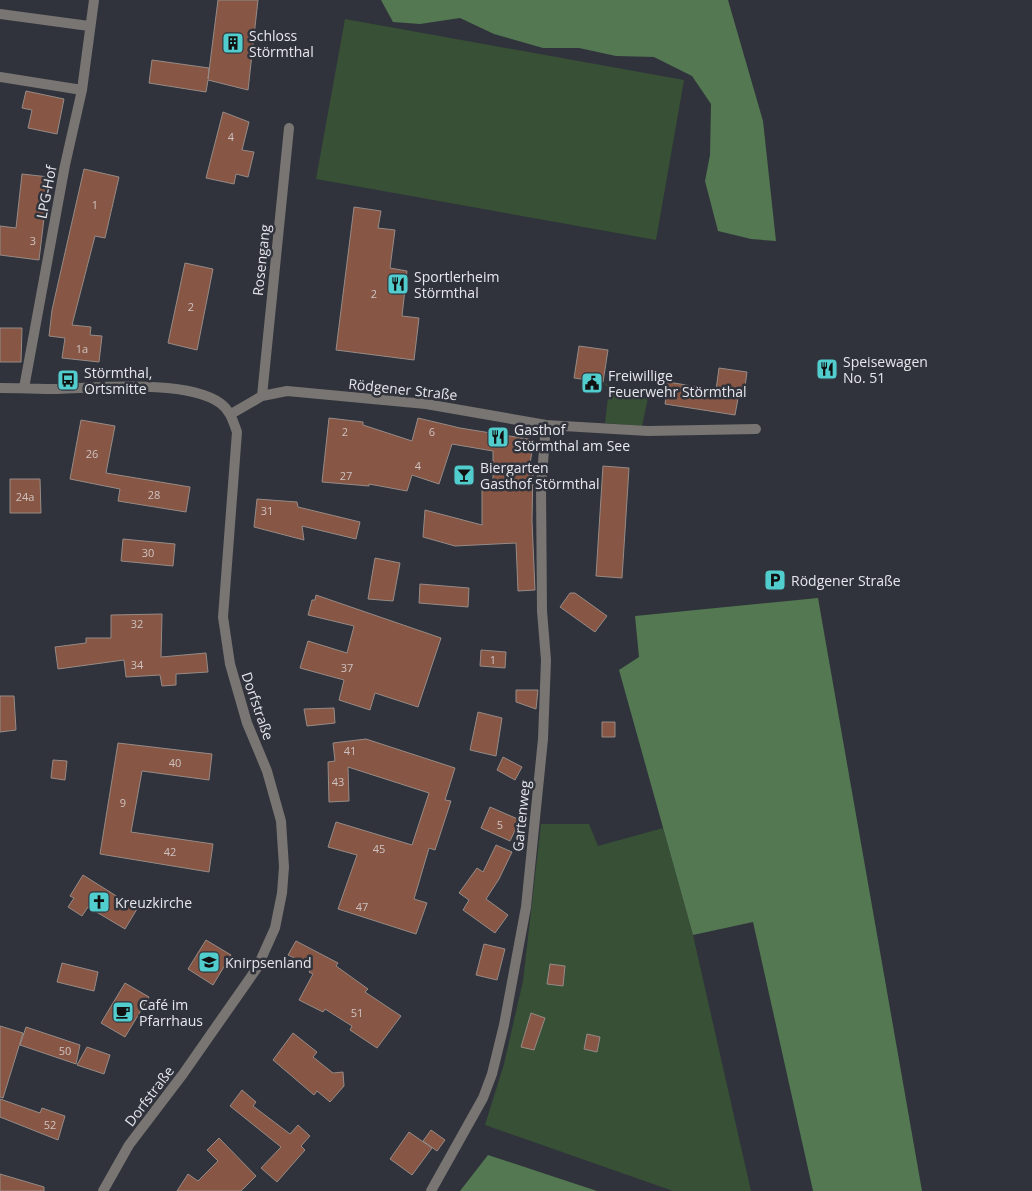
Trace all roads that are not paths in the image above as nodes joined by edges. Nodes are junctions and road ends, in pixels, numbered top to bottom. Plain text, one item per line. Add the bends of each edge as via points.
1 (94, 0) edge
2 (0, 14) edge
3 (90, 26) junction
4 (0, 77) edge
5 (82, 90) junction
6 (289, 128) dead end
7 (0, 388) edge
8 (24, 388) junction
9 (262, 396) junction
10 (231, 414) junction
11 (546, 425) junction
12 (756, 429) dead end
13 (103, 1191) edge
14 (431, 1191) edge

1 - 3 street, LPG-Hof
2 - 3 street
3 - 5 street, LPG-Hof
4 - 5 street
5 - 8 street, LPG-Hof
6 - 9 street, Rosengang
7 - 8 street
8 - 10 street via 183,390 220,402
9 - 10 street, Rödgener Straße
9 - 11 street, Rödgener Straße via 287,391 426,404
10 - 13 street, Dorfstraße via 237,432 223,617 230,664 281,821 282,893 275,928 257,968 183,1074 128,1145
11 - 12 street, Rödgener Straße via 648,431
11 - 14 street, Gartenweg via 540,488 546,660 543,739 526,907 492,1074 483,1098

